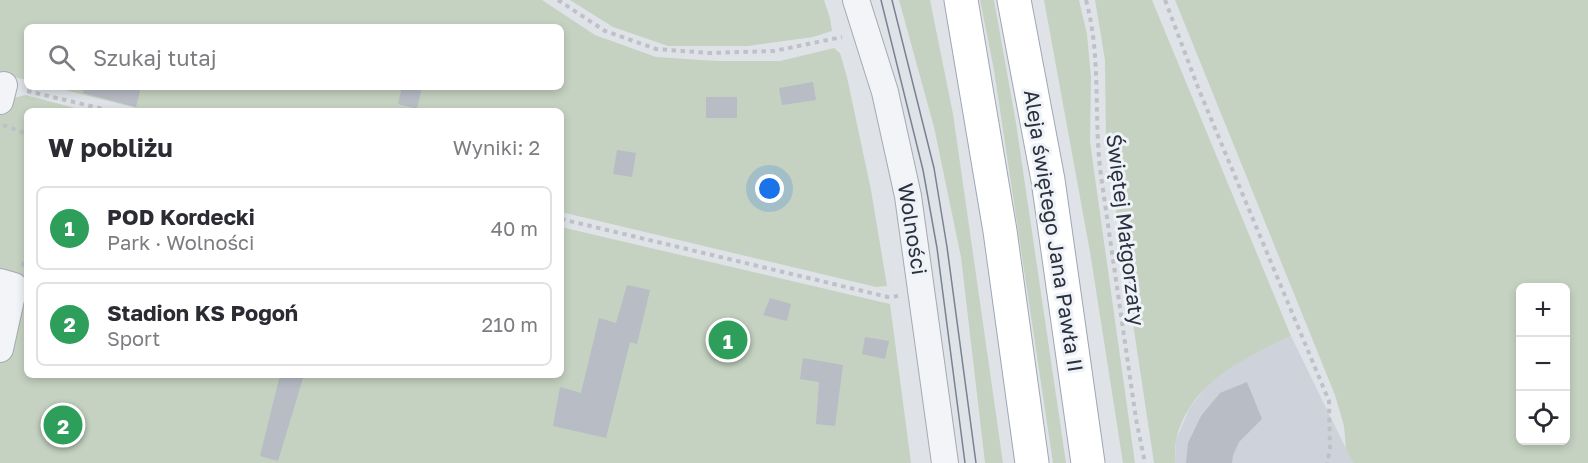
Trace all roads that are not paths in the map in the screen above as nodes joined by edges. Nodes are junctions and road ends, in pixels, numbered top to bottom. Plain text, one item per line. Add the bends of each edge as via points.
1 (856, 0) edge
2 (961, 0) edge
3 (1014, 0) edge
4 (0, 282) edge
5 (0, 349) edge
6 (945, 463) edge
7 (1032, 463) edge
8 (1088, 463) edge

1 - 6 street, Wolności via 885,92 908,196
2 - 7 main road via 1000,231
3 - 8 main road, Aleja świętego Jana Pawła II via 1048,180
4 - 5 street via 14,286

